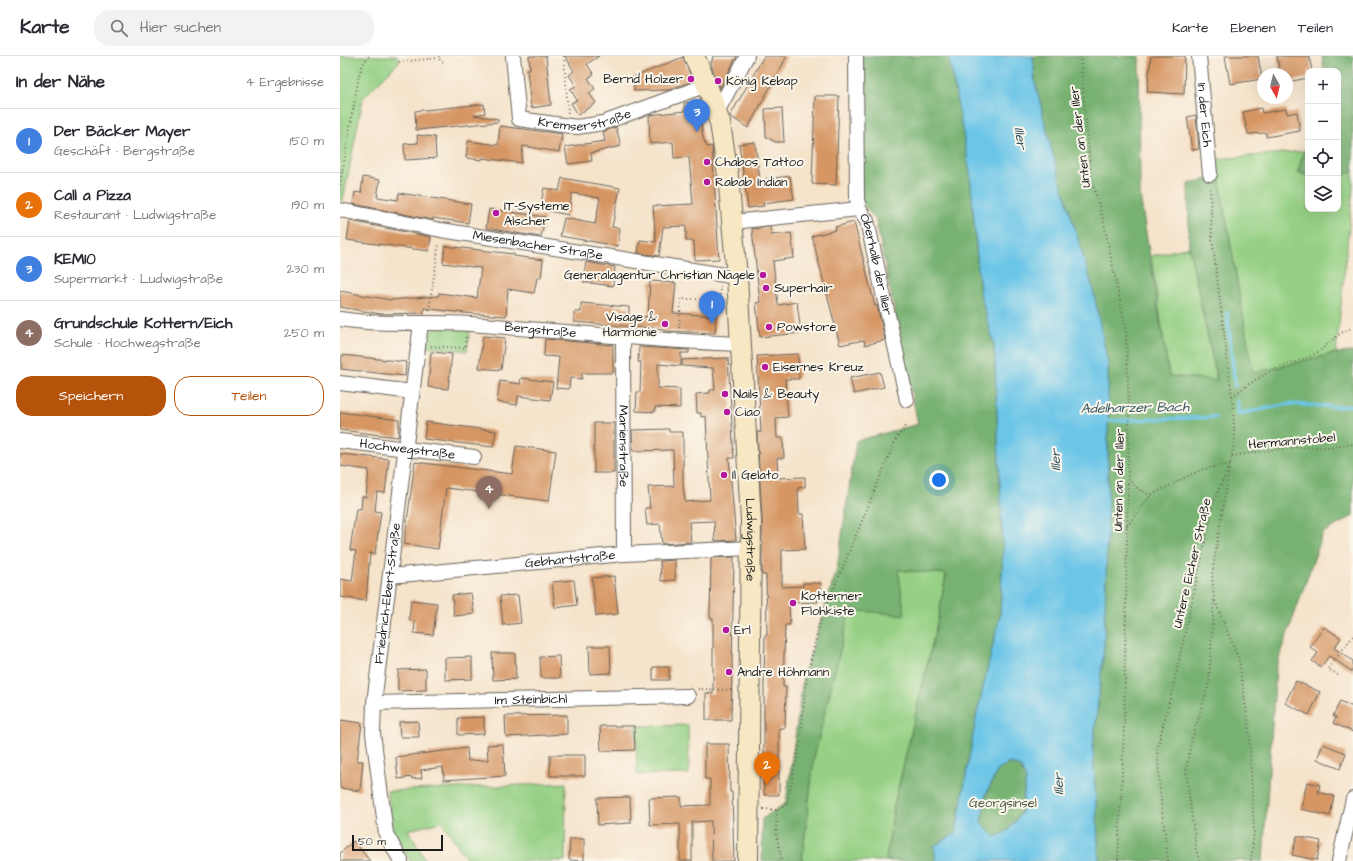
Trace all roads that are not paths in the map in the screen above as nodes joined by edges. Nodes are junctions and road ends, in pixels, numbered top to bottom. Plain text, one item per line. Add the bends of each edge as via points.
1 (513, 56) edge
2 (694, 56) edge
3 (747, 56) edge
4 (856, 56) edge
5 (1199, 56) edge
6 (707, 85) junction
7 (717, 112) junction
8 (1210, 174) road end
9 (859, 209) junction
10 (340, 210) edge
11 (733, 222) junction
12 (729, 276) junction
13 (340, 319) edge
14 (424, 323) junction
15 (623, 338) junction
16 (741, 344) junction
17 (340, 383) edge
18 (412, 392) junction
19 (907, 400) dead end
20 (340, 441) edge
21 (404, 450) junction
22 (474, 457) dead end
23 (750, 548) junction
24 (624, 554) junction
25 (390, 576) junction
26 (693, 692) road end
27 (374, 703) junction
28 (1353, 799) edge
29 (1348, 844) edge
30 (401, 861) edge
31 (748, 861) edge
32 (1339, 861) edge

1 - 6 street, Kremserstraße via 519,119 577,127 603,123
2 - 6 street, Ludwigstraße
3 - 7 street
4 - 9 street, Oberhalb der Iller
5 - 8 street, In der Eich
6 - 7 street, Ludwigstraße
7 - 11 street, Ludwigstraße via 725,149
9 - 11 street
9 - 19 street, Oberhalb der Iller via 867,221
10 - 12 street, Miesenbacher Straße via 441,230
11 - 12 street, Ludwigstraße
12 - 16 street, Ludwigstraße
13 - 14 street, Bergstraße via 359,322
14 - 15 street, Bergstraße via 468,324
14 - 18 street, Friedrich-Ebert-Straße via 418,345
15 - 16 street, Bergstraße
15 - 24 street, Marienstraße
16 - 23 street, Ludwigstraße via 751,521
17 - 18 street
18 - 21 street, Friedrich-Ebert-Straße
20 - 21 street, Hochwegstraße
21 - 22 street, Hochwegstraße
21 - 25 street, Friedrich-Ebert-Straße
23 - 24 street, Gebhartstraße
23 - 31 street, Ludwigstraße
24 - 25 street, Gebhartstraße
25 - 27 street, Friedrich-Ebert-Straße
26 - 27 street, Im Steinbichl
27 - 30 street, Friedrich-Ebert-Straße via 373,733 386,834
28 - 29 street
29 - 32 street

